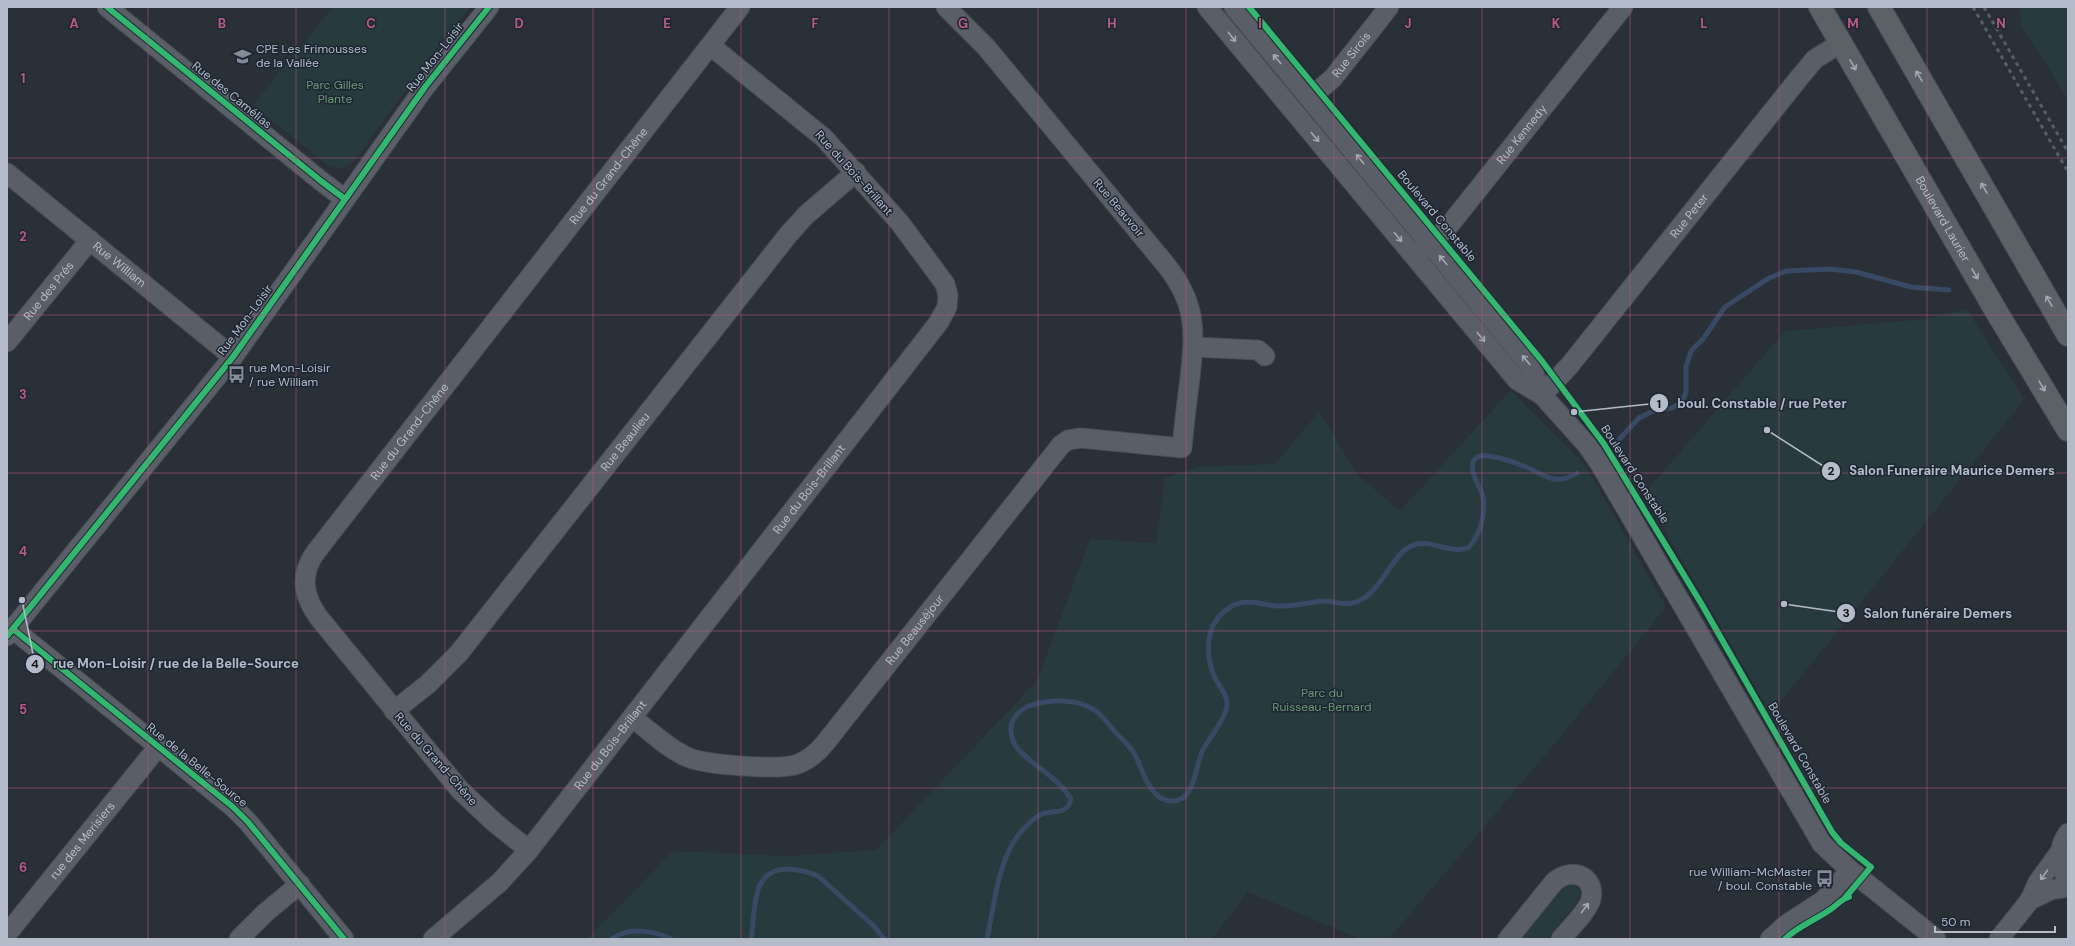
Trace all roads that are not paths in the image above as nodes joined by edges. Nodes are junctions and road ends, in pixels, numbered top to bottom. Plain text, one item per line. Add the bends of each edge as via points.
1 (107, 7) edge
2 (489, 7) edge
3 (740, 7) edge
4 (946, 7) edge
5 (1208, 7) edge
6 (1234, 7) edge
7 (1389, 7) edge
8 (1623, 7) edge
9 (1820, 7) edge
10 (1879, 7) edge
11 (1841, 43) junction
12 (711, 46) junction
13 (1310, 98) junction
14 (856, 172) junction
15 (7, 173) edge
16 (345, 199) junction
17 (90, 240) junction
18 (1429, 243) junction
19 (1414, 256) junction
20 (2068, 335) edge
21 (7, 342) edge
22 (1194, 346) junction
23 (1265, 356) dead end
24 (232, 357) junction
25 (1542, 395) junction
26 (2068, 430) edge
27 (1182, 448) joint
28 (10, 633) edge
29 (394, 711) junction
30 (632, 718) junction
31 (158, 747) junction
32 (2068, 833) edge
33 (529, 850) junction
34 (2060, 852) junction
35 (1850, 870) junction
36 (2068, 879) edge
37 (300, 884) junction
38 (2068, 887) edge
39 (2030, 900) junction
40 (7, 934) edge
41 (238, 939) edge
42 (344, 939) edge
43 (433, 939) edge
44 (1508, 939) edge
45 (1561, 939) edge
46 (1770, 939) edge
47 (1936, 939) edge
48 (1999, 939) edge

1 - 16 street, Rue des Camélias
2 - 16 street, Rue Mon-Loisir via 425,87
3 - 12 street, Rue du Grand-Chêne
4 - 22 street, Rue Beauvoir via 986,47 1177,279 1186,294 1191,311
5 -> 19 street, Boulevard Constable
13 -> 6 street, Boulevard Constable
7 - 13 street, Rue Sirois via 1333,78
8 - 18 street, Rue Kennedy via 1448,227
9 - 11 main road, Boulevard Laurier
20 -> 10 main road
11 - 25 street, Rue Peter via 1815,59 1570,365
11 -> 26 main road, Boulevard Laurier via 1996,312
12 - 14 street, Rue du Bois-Brillant via 815,129
12 - 29 street, Rue du Grand-Chêne via 311,558 305,577 309,603
18 -> 13 street, Boulevard Constable
14 - 29 street, Rue Beaulieu via 806,215 788,235 459,653 428,684
14 - 30 street, Rue du Bois-Brillant via 900,223 942,279 948,295 945,312
15 - 17 street, Rue William
16 - 24 street, Rue Mon-Loisir
17 - 21 street, Rue des Prés
17 - 24 street, Rue William
18 - 19 street, Rue Kennedy
25 -> 18 street, Boulevard Constable via 1532,368
19 -> 25 street, Boulevard Constable via 1517,380
22 - 23 street via 1258,350
22 - 27 street, Rue Beauvoir
24 - 28 street, Rue Mon-Loisir
25 - 35 street, Boulevard Constable via 1587,445 1600,464 1822,844
27 - 30 street, Rue Beauséjour via 1081,438 1060,444 826,742 814,755 802,762 775,767 694,760 676,751
28 - 31 street, Rue de la Belle-Source
29 - 33 street, Rue du Grand-Chêne via 475,806
30 - 33 street, Rue du Bois-Brillant
31 - 37 street, Rue de la Belle-Source via 233,807
31 - 40 street, rue des Merisiers
32 - 34 street
33 - 43 street, Rue du Bois-Brillant via 500,882
34 - 36 street via 2062,868
34 -> 39 street via 2038,882
35 - 46 street via 1824,900 1787,924
35 - 47 street, Boulevard Constable
37 - 41 street
37 - 42 street, Rue de la Belle-Source
38 - 39 street via 2051,890
39 - 48 street
45 -> 44 street via 1591,899 1588,883 1574,874 1562,875 1554,882

